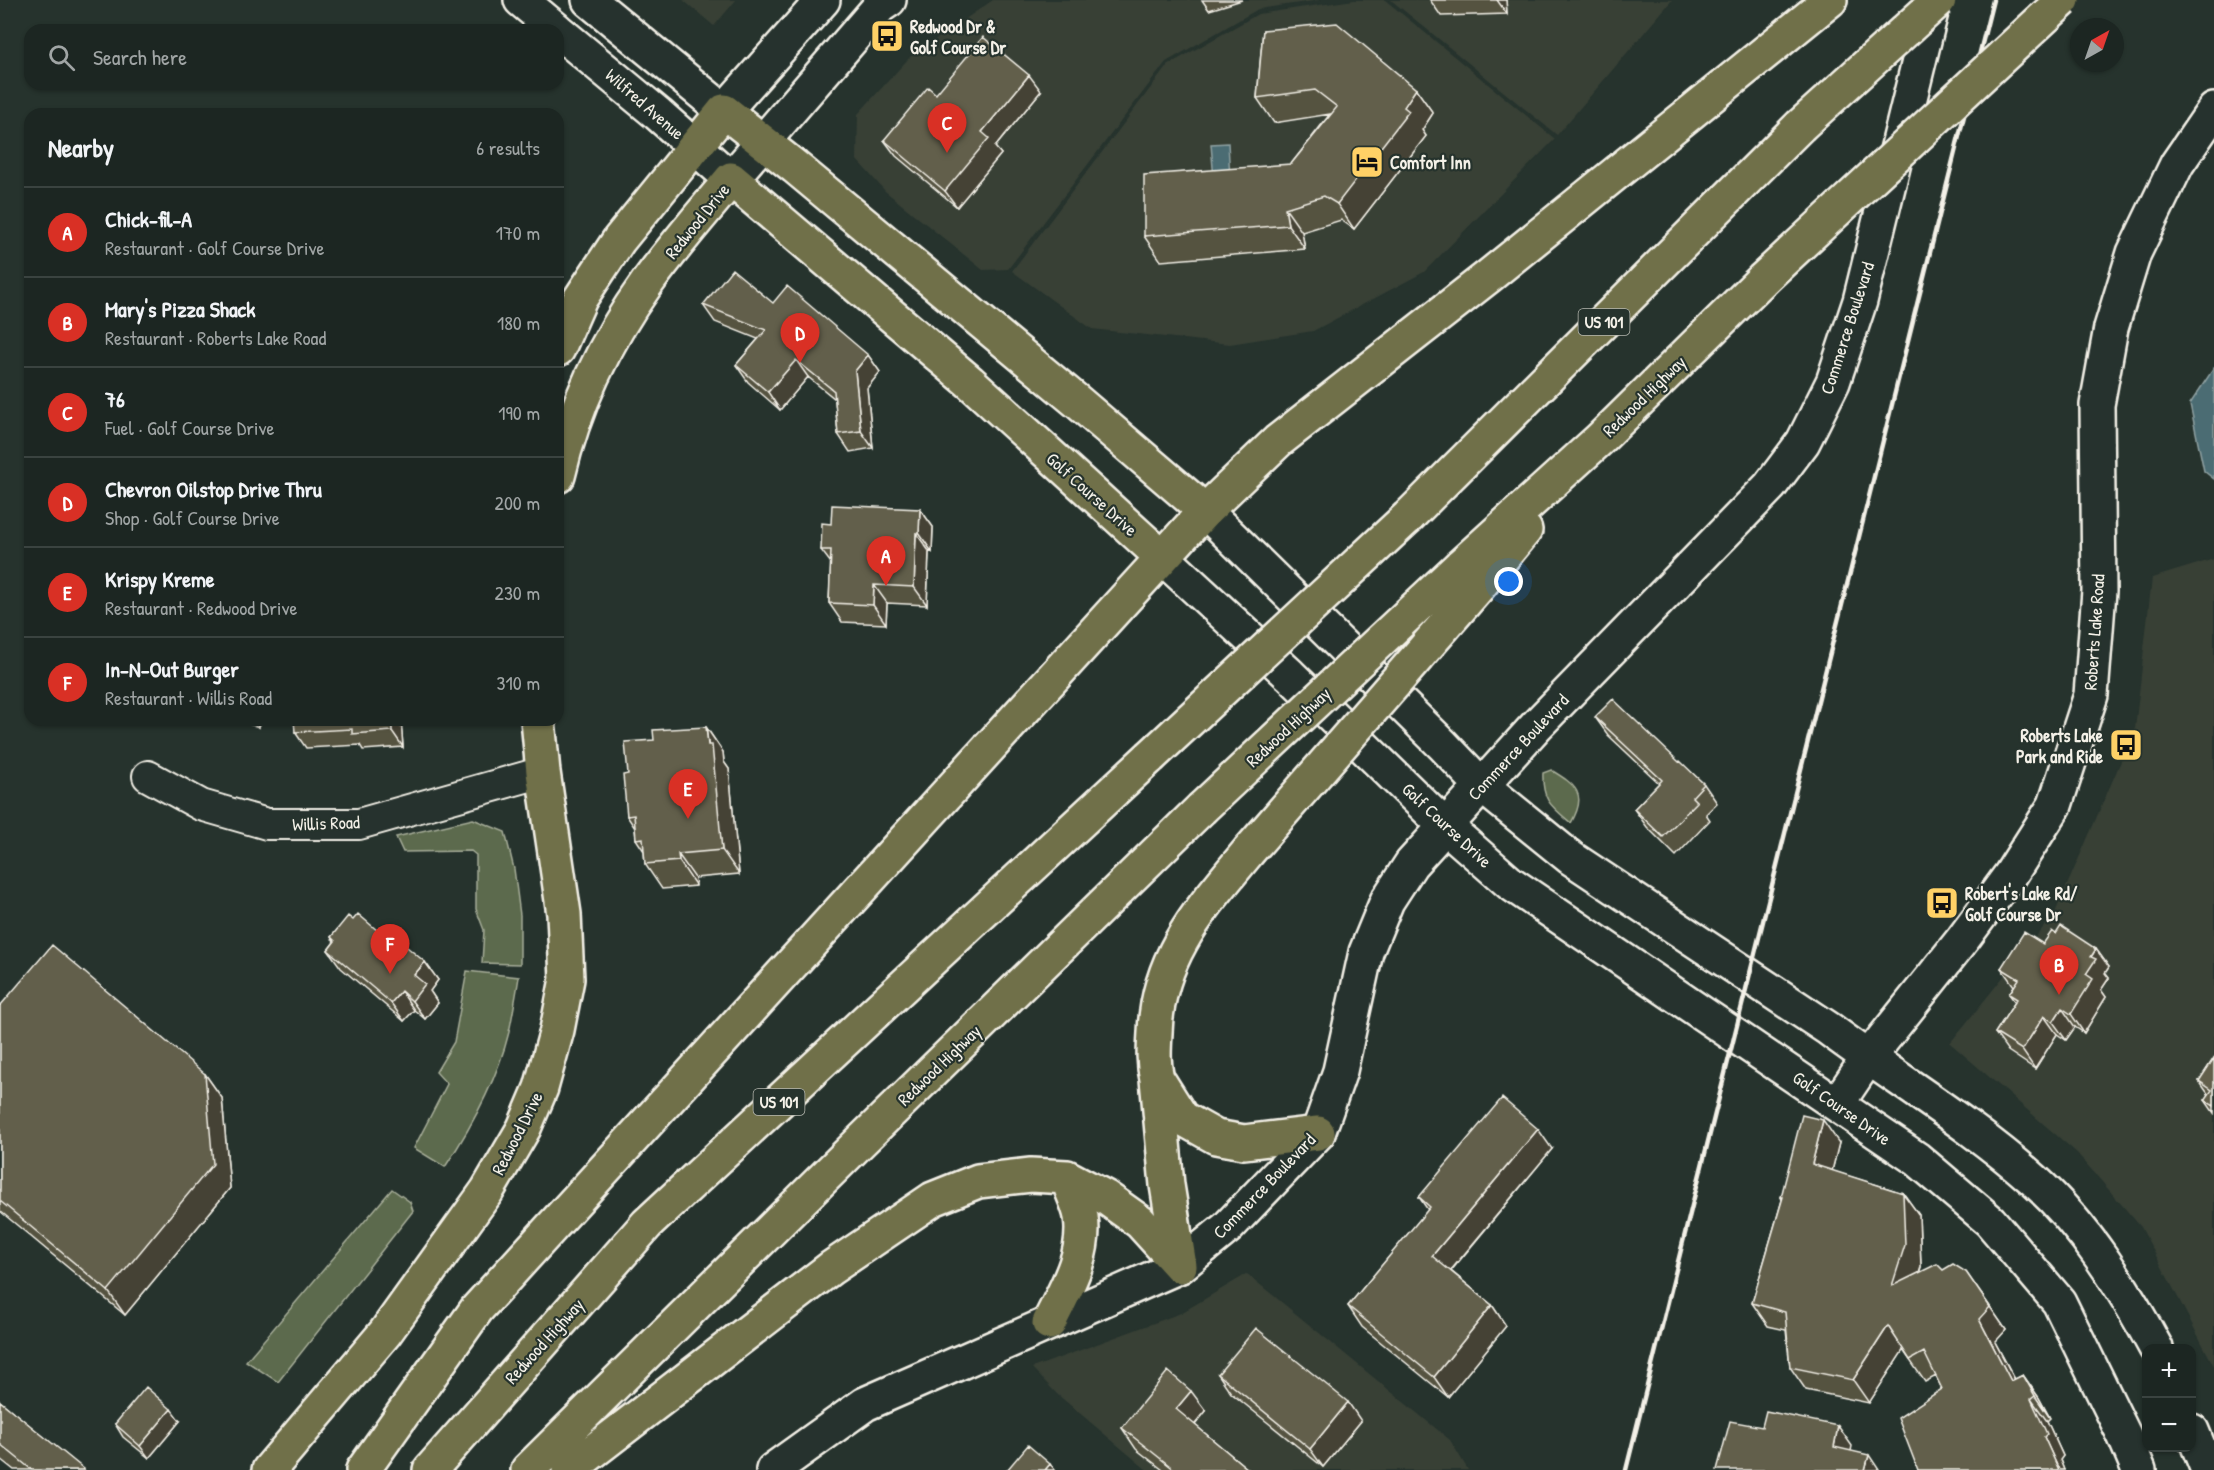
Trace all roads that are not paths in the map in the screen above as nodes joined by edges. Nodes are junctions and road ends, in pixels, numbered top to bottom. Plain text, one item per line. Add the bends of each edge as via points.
1 (521, 0) edge
2 (589, 0) edge
3 (823, 0) edge
4 (889, 0) edge
5 (1934, 0) edge
6 (1939, 0) edge
7 (2063, 0) edge
8 (1829, 1) edge
9 (551, 24) edge
10 (564, 35) edge
11 (2214, 110) edge
12 (724, 111) junction
13 (763, 141) junction
14 (695, 148) junction
15 (731, 179) junction
16 (564, 335) edge
17 (564, 455) edge
18 (1205, 511) junction
19 (1162, 558) junction
20 (1469, 576) junction
21 (537, 726) edge
22 (543, 772) junction
23 (148, 776) dead end
24 (1481, 785) junction
25 (1445, 826) junction
26 (1868, 1058) junction
27 (1157, 1078) junction
28 (1837, 1104) junction
29 (1318, 1132) junction
30 (1067, 1177) junction
31 (1180, 1266) junction
32 (1049, 1323) junction
33 (2154, 1344) edge
34 (2196, 1441) edge
35 (269, 1470) edge
36 (363, 1470) edge
37 (430, 1470) edge
38 (528, 1470) edge
39 (569, 1470) edge
40 (772, 1470) edge
41 (2139, 1470) edge
42 (2208, 1470) edge

1 - 9 street, Wilfred Avenue
2 - 12 street
3 - 12 street
4 - 13 street, Redwood Drive
5 - 24 street, Commerce Boulevard via 1860,301 1833,382 1803,442 1770,486
6 - 37 main road, Redwood Highway / US 101, bridge via 1800,126 1408,517 647,1224
7 - 20 main road, Redwood Highway, bridge via 1762,280 1600,439
8 - 18 main road via 1278,441
10 - 14 street, Wilfred Avenue
11 - 26 street, Roberts Lake Road via 2177,164 2139,243 2111,328 2097,405 2099,591 2091,695 2055,805 1970,930
12 - 13 main road
12 - 14 main road
13 - 15 street, Redwood Drive
13 - 18 main road
14 - 15 street, Wilfred Avenue
14 - 16 main road via 619,240 580,299
15 - 17 main road, Redwood Drive via 647,284 601,357 575,417
15 - 19 main road, Golf Course Drive via 970,382
18 - 19 main road
18 - 24 street
19 - 25 street, Golf Course Drive via 1290,675
19 - 36 main road via 477,1309
20 - 27 main road, bridge via 1199,912 1168,963 1155,1014
20 - 38 main road, Redwood Highway, bridge via 1202,809
21 - 22 main road, Redwood Drive
22 - 23 street, Willis Road via 359,824 267,824 201,805
22 - 35 main road, Redwood Drive via 564,914 567,979 541,1088 524,1128 487,1191 385,1333
24 - 25 street, Commerce Boulevard
24 - 26 street via 1571,858
25 - 28 street, Golf Course Drive via 1510,883
25 - 29 street, Commerce Boulevard via 1411,864 1387,901 1366,952 1340,1071
26 - 28 street, Roberts Lake Road
26 - 33 street via 1954,1116 2034,1181 2074,1222 2111,1270
27 - 29 main road via 1182,1118 1216,1137 1244,1142
27 - 31 main road via 1167,1185
28 - 41 street, Golf Course Drive via 1917,1159 1990,1221 2059,1302
29 - 31 street, Commerce Boulevard via 1228,1227
30 - 31 main road via 1106,1197 1140,1222
30 - 32 main road via 1081,1217 1082,1247
30 - 39 main road via 1031,1175 978,1181 933,1199 831,1269
31 - 32 street, Commerce Boulevard
32 - 40 street, Commerce Boulevard via 865,1404
34 - 42 street

